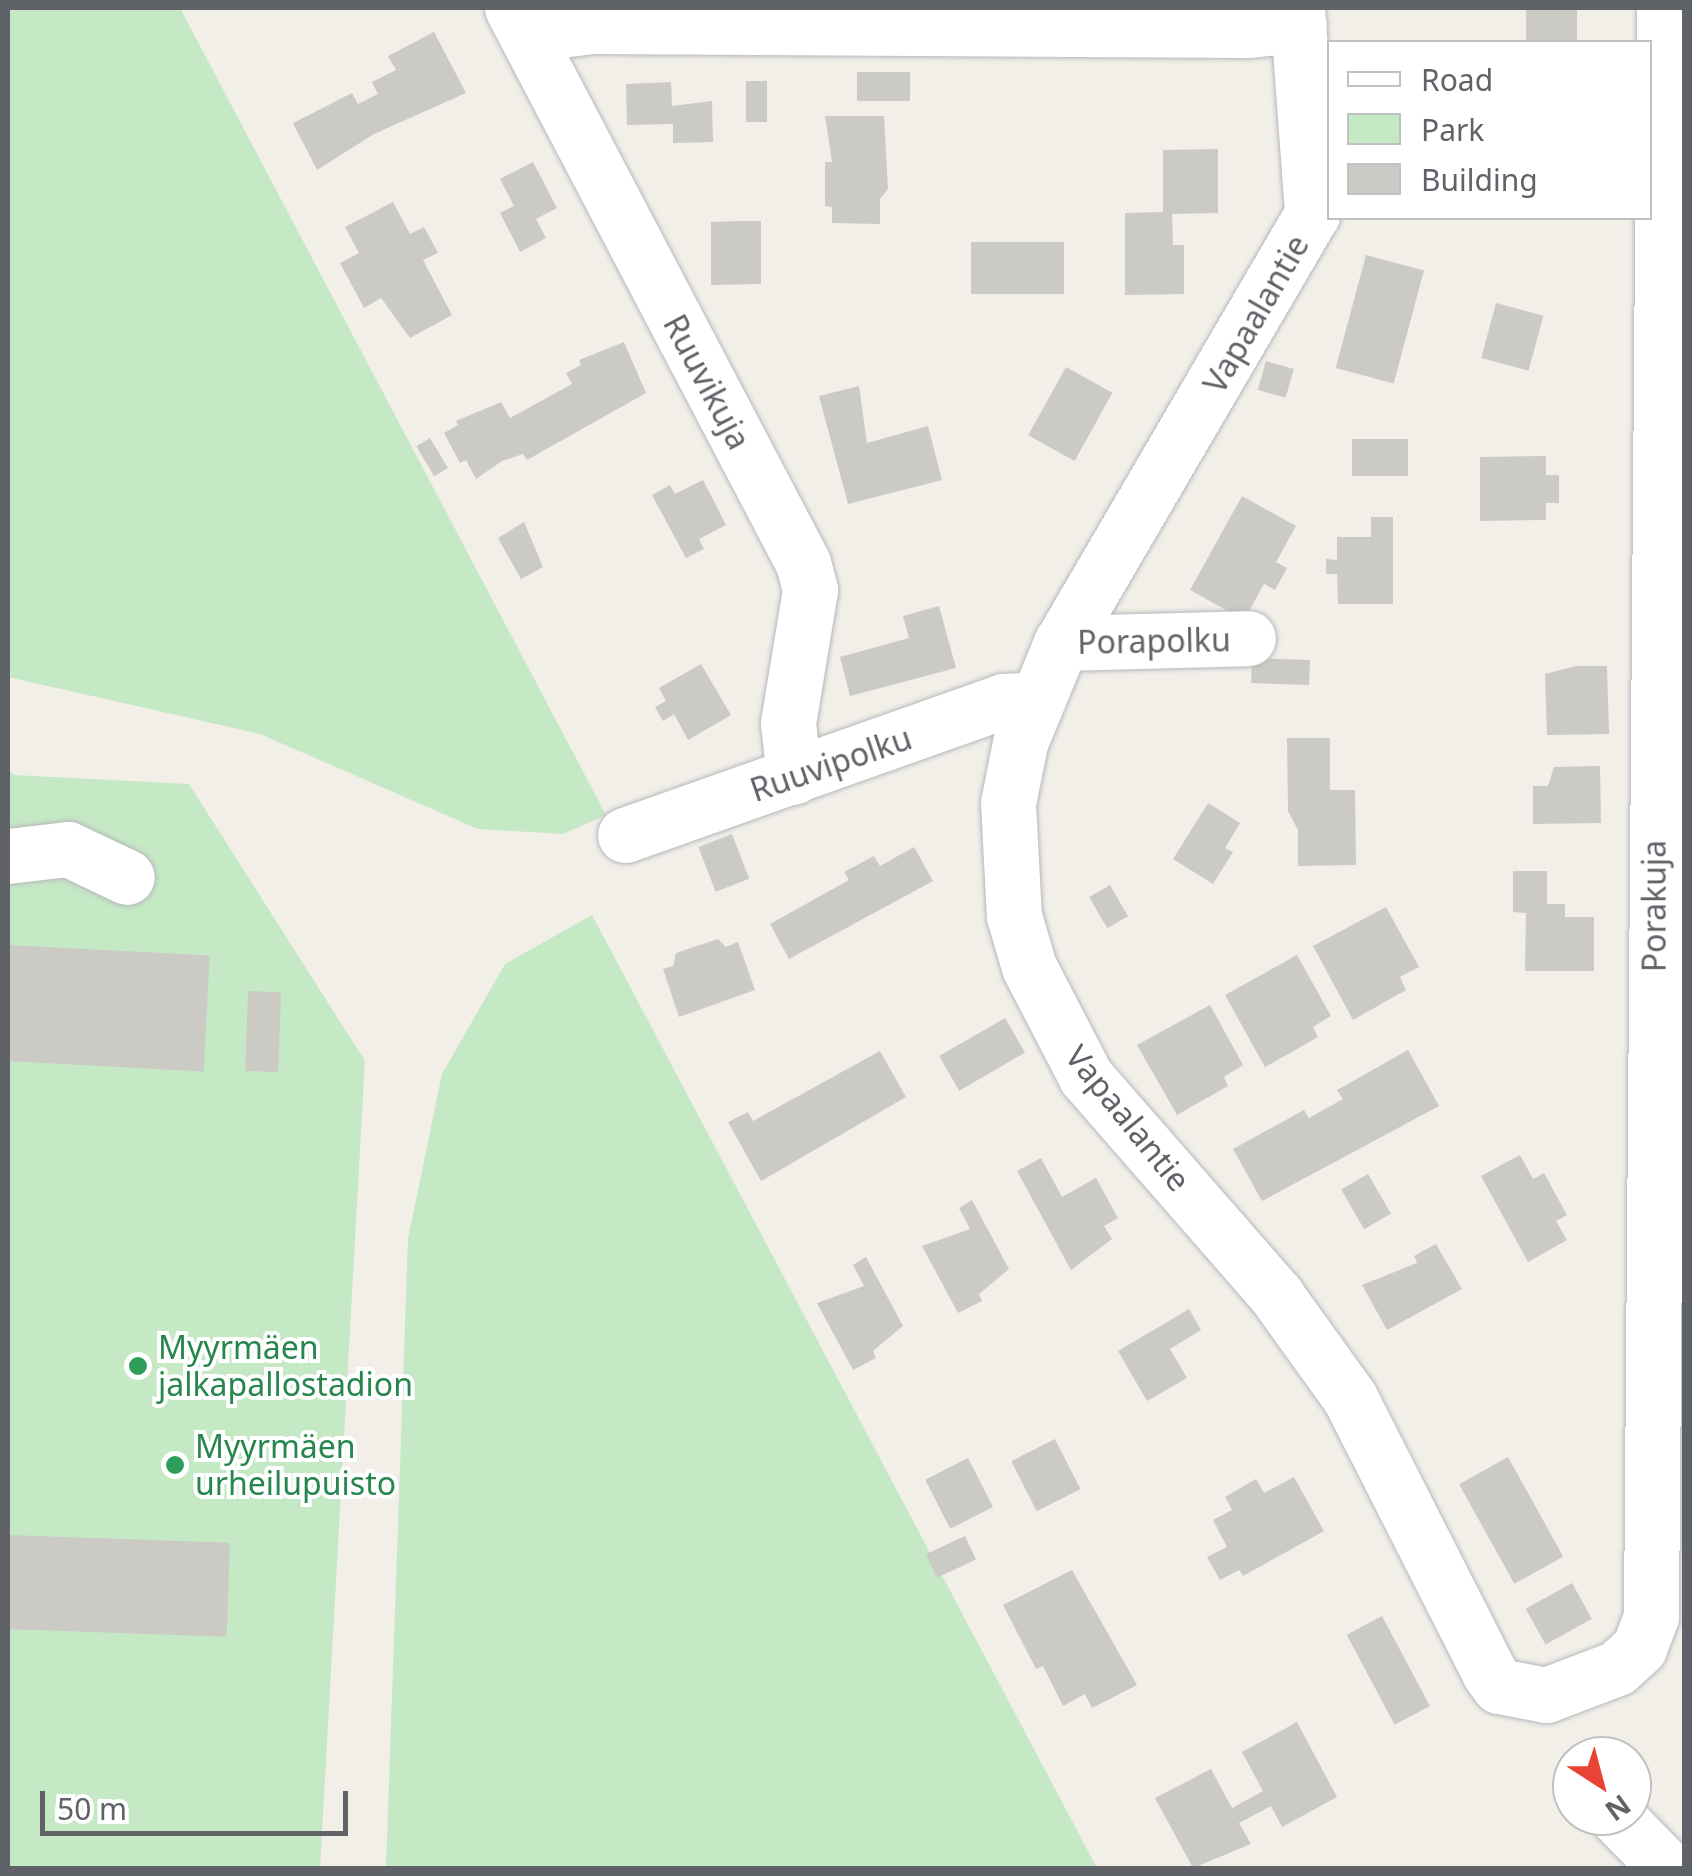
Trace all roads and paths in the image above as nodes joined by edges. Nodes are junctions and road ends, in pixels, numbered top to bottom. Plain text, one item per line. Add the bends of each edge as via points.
1 (1664, 8) edge
2 (1298, 16) edge
3 (520, 21) edge
4 (1248, 638) dead end
5 (1061, 643) junction
6 (1038, 700) junction
7 (794, 777) junction
8 (625, 835) dead end
9 (8, 856) edge
10 (126, 877) dead end
11 (1499, 1686) joint
12 (1636, 1836) edge
13 (1667, 1868) edge

1 - 11 street, Porakuja via 1651,1616 1639,1648 1589,1683 1546,1695
2 - 3 street via 1248,30
2 - 5 street, Vapaalantie via 1312,214
3 - 7 street, Ruuvikuja via 804,563 810,590 788,723
4 - 5 street, Porapolku
5 - 6 street, Vapaalantie
6 - 7 street, Ruuvipolku via 1003,701
6 - 11 street, Vapaalantie via 1008,803 1008,866 1017,927 1058,1030 1086,1076 1276,1295 1350,1398
7 - 8 street, Ruuvipolku
9 - 10 street via 68,850
12 - 13 street

